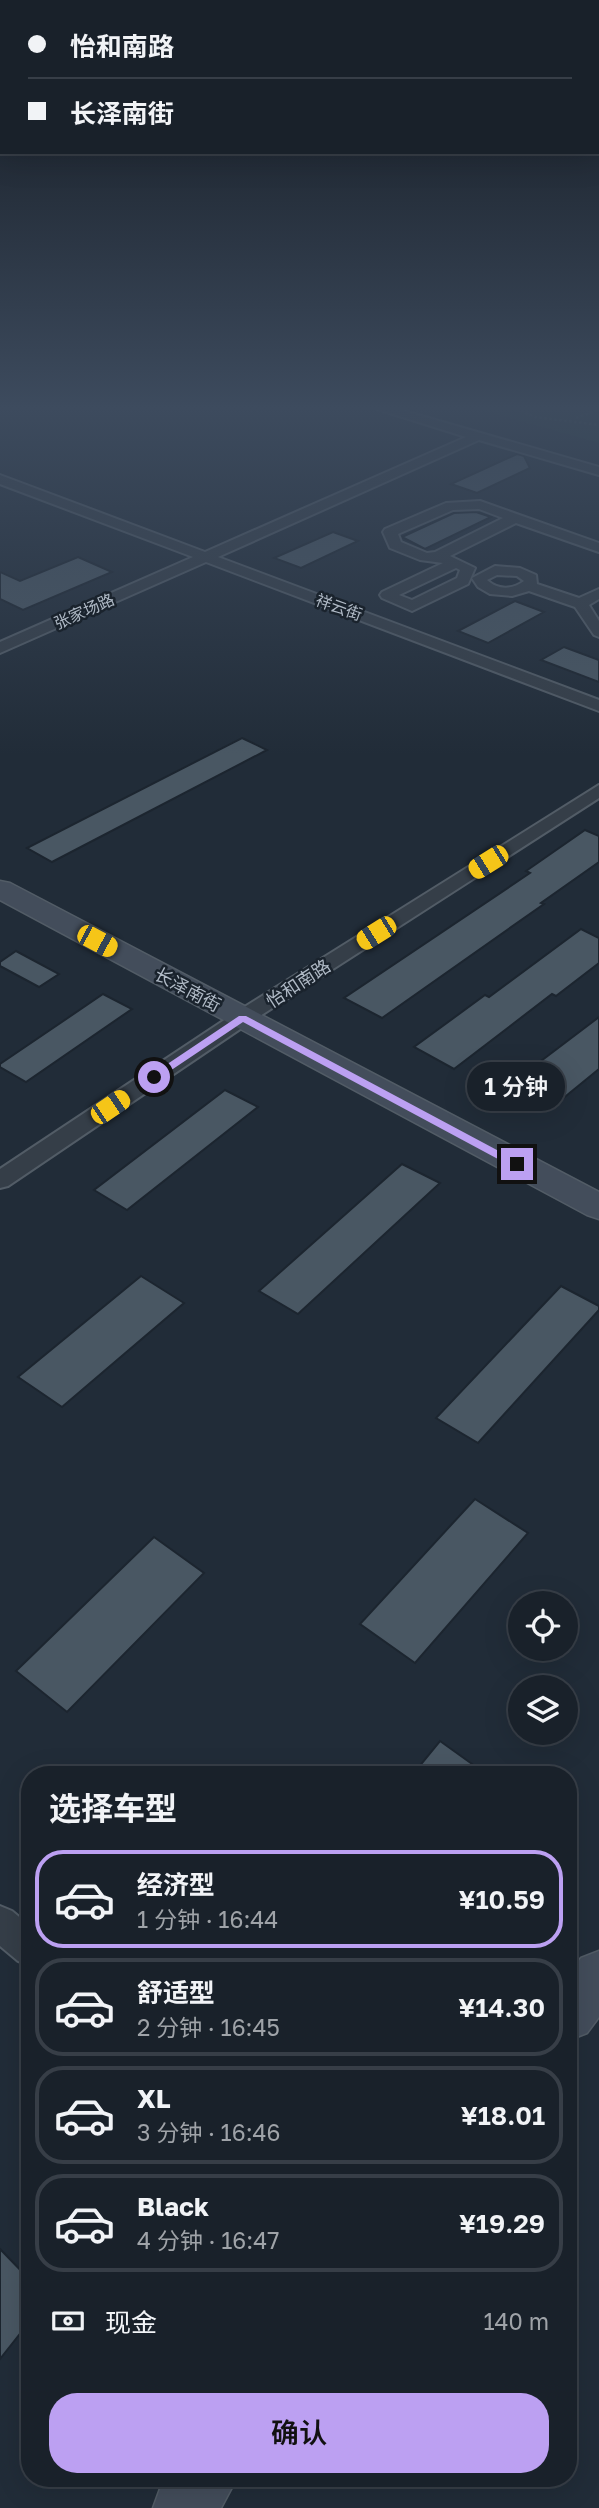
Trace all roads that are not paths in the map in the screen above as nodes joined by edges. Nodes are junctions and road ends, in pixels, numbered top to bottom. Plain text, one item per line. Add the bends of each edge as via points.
1 (110, 521) edge
2 (286, 521) edge
3 (416, 521) edge
4 (508, 521) edge
5 (523, 521) edge
6 (599, 548) edge
7 (438, 556) junction
8 (205, 557) junction
9 (468, 570) junction
10 (529, 586) junction
11 (599, 593) edge
12 (580, 604) junction
13 (599, 632) edge
14 (0, 648) edge
15 (599, 706) edge
16 (599, 790) edge
17 (0, 889) edge
18 (242, 1018) junction
19 (0, 1180) edge
20 (599, 1208) edge
21 (0, 1923) edge
22 (21, 1941) edge
23 (599, 1976) edge
24 (577, 2005) edge
25 (199, 2487) edge
26 (183, 2508) edge

1 - 8 street, 祥云街
2 - 8 street, 张家场路
3 - 7 street via 390,532 395,545 425,557
4 - 7 street
5 - 6 street
7 - 9 street
8 - 14 street, 张家场路
8 - 15 street, 祥云街
9 - 10 street via 494,590 518,591
9 - 10 street via 520,572 531,578
10 - 12 street
11 - 12 street
12 - 13 street
16 - 18 street, 怡和南路
17 - 18 street, 长泽南街
18 - 19 street, 怡和南路
18 - 20 street, 长泽南街
21 - 22 street
23 - 24 street
25 - 26 street

